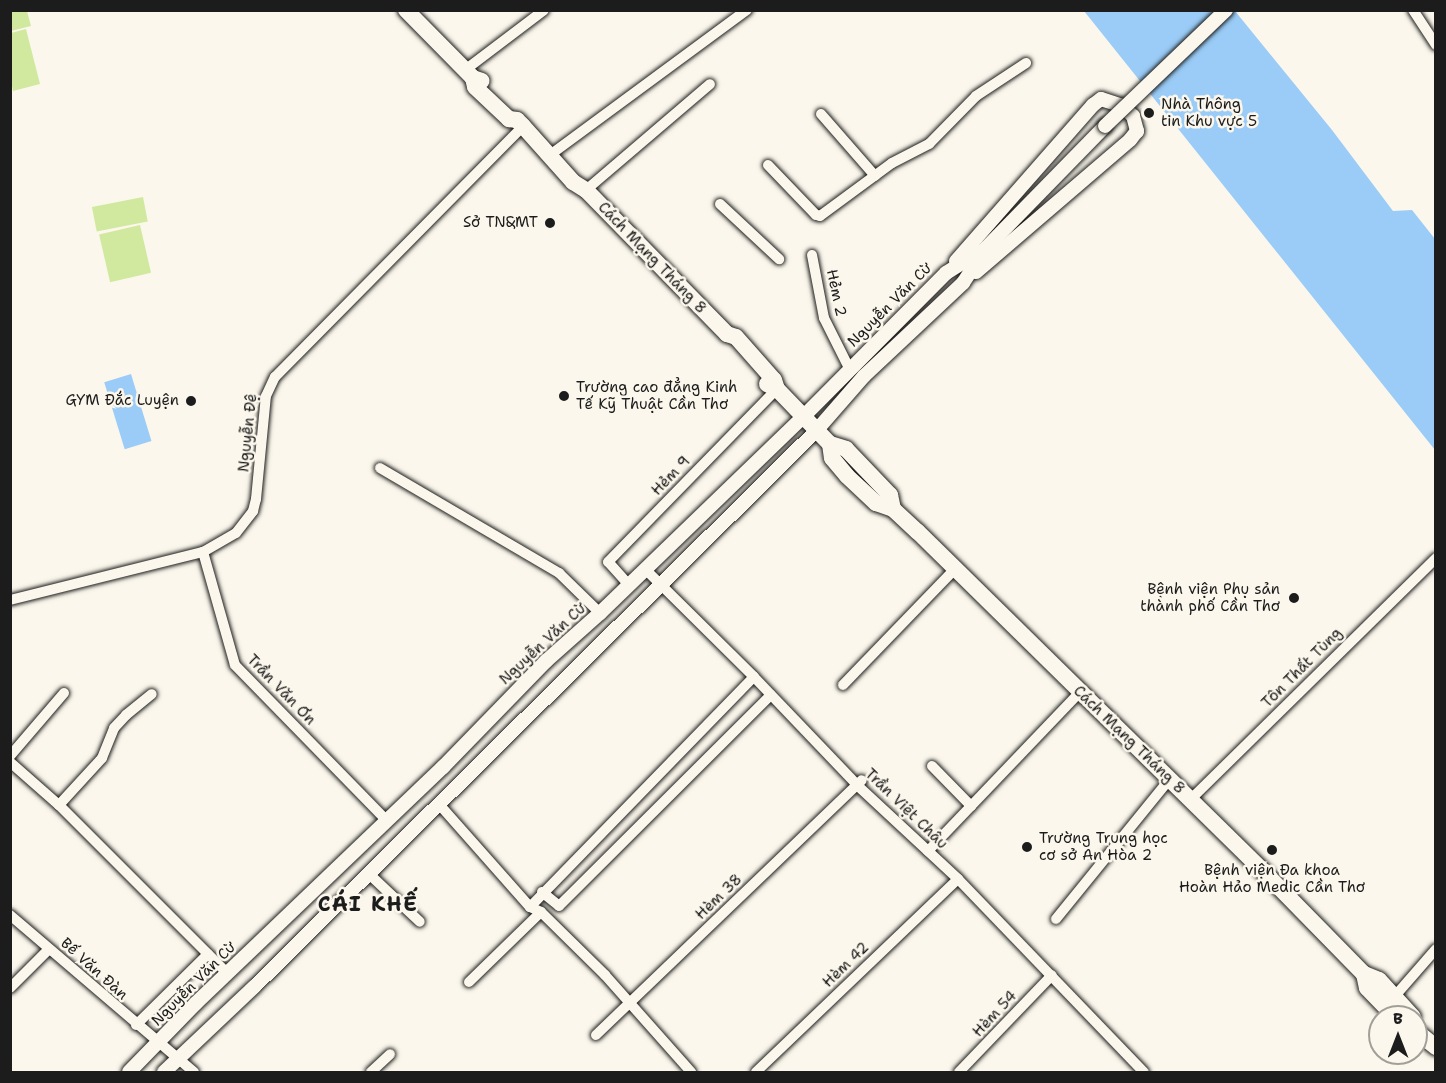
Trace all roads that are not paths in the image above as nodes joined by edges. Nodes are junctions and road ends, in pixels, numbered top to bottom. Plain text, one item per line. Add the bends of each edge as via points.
1 (406, 10) edge
2 (544, 10) edge
3 (747, 10) edge
4 (1226, 10) edge
5 (1415, 13) edge
6 (1436, 45) edge
7 (1026, 63) dead end
8 (469, 74) junction
9 (710, 84) dead end
10 (821, 114) dead end
11 (520, 123) junction
12 (551, 156) junction
13 (768, 165) dead end
14 (875, 176) junction
15 (582, 186) junction
16 (720, 204) dead end
17 (986, 248) junction
18 (813, 255) dead end
19 (779, 259) dead end
20 (946, 273) junction
21 (963, 283) junction
22 (849, 368) junction
23 (777, 389) junction
24 (803, 417) junction
25 (816, 431) junction
26 (380, 468) dead end
27 (203, 552) junction
28 (1436, 558) edge
29 (645, 569) junction
30 (955, 569) junction
31 (660, 584) junction
32 (629, 585) junction
33 (10, 600) edge
34 (600, 613) junction
35 (754, 677) junction
36 (843, 685) dead end
37 (1080, 692) junction
38 (64, 693) dead end
39 (152, 694) dead end
40 (771, 695) junction
41 (10, 756) edge
42 (10, 762) edge
43 (932, 766) dead end
44 (1169, 780) junction
45 (860, 783) junction
46 (1190, 800) junction
47 (438, 803) junction
48 (59, 805) junction
49 (971, 806) junction
50 (387, 820) junction
51 (927, 851) junction
52 (368, 873) junction
53 (958, 879) junction
54 (542, 892) junction
55 (530, 907) junction
56 (541, 912) junction
57 (10, 915) edge
58 (1056, 919) dead end
59 (420, 922) dead end
60 (50, 949) junction
61 (1436, 950) edge
62 (208, 954) junction
63 (227, 973) junction
64 (1364, 974) junction
65 (1052, 975) junction
66 (469, 982) dead end
67 (10, 988) edge
68 (1395, 996) junction
69 (630, 1003) junction
70 (1383, 1005) edge
71 (1403, 1005) edge
72 (136, 1025) junction
73 (596, 1035) dead end
74 (159, 1044) junction
75 (390, 1054) dead end
76 (179, 1058) junction
77 (129, 1072) edge
78 (164, 1072) edge
79 (194, 1072) edge
80 (371, 1072) edge
81 (691, 1072) edge
82 (756, 1072) edge
83 (959, 1072) edge
84 (1144, 1072) edge

1 - 8 highway, Cách Mạng Tháng 8
2 - 8 street
3 - 12 street
4 - 17 main road, Nguyễn Văn Cừ, bridge
5 - 6 street
7 - 14 street via 976,96 929,144
8 - 11 highway, Cách Mạng Tháng 8 via 475,87 509,119
9 - 15 street
10 - 14 street
11 - 12 highway, Cách Mạng Tháng 8
11 - 27 street, Nguyễn Đệ via 275,377 266,396 252,512 236,533
12 - 15 highway, Cách Mạng Tháng 8 via 573,182
13 - 14 street via 816,215 825,213
15 - 23 highway, Cách Mạng Tháng 8 via 727,334 729,343 768,386
16 - 19 street
17 - 20 main road, Nguyễn Văn Cừ
17 - 21 main road, Nguyễn Văn Cừ
18 - 22 street, Hẻm 2 via 824,318
20 - 21 main road via 1093,105 1101,99 1120,105 1133,116 1137,130 1130,140
20 - 22 main road, Nguyễn Văn Cừ
21 - 25 main road, Nguyễn Văn Cừ via 864,376
22 - 24 main road, Nguyễn Văn Cừ
23 - 24 highway, Cách Mạng Tháng 8
23 - 32 street, Hẻm 9 via 608,562
24 - 25 highway, Cách Mạng Tháng 8
24 - 29 main road, Nguyễn Văn Cừ
25 - 30 highway, Cách Mạng Tháng 8 via 830,444 832,458 848,476 876,503 893,509
25 - 31 main road, Nguyễn Văn Cừ
26 - 34 street via 559,573
27 - 33 street, Nguyễn Đệ
27 - 50 street, Trần Văn Ơn via 235,665
28 - 46 street, Tôn Thất Tùng
29 - 31 street, Trần Việt Châu
29 - 32 main road, Nguyễn Văn Cừ
30 - 36 street
30 - 37 highway, Cách Mạng Tháng 8
31 - 35 street, Trần Việt Châu
31 - 47 main road, Nguyễn Văn Cừ
32 - 34 main road, Nguyễn Văn Cừ
34 - 50 main road, Nguyễn Văn Cừ via 546,661
35 - 40 street, Trần Việt Châu
35 - 54 street
37 - 44 highway, Cách Mạng Tháng 8
37 - 49 street
38 - 41 street
39 - 48 street via 114,728 102,758
40 - 45 street, Trần Việt Châu
40 - 54 street via 559,906
42 - 48 street
43 - 49 street
44 - 46 highway, Cách Mạng Tháng 8
44 - 58 street
45 - 51 street, Trần Việt Châu
45 - 69 street, Hèm 38
46 - 64 highway, Cách Mạng Tháng 8
47 - 52 main road, Nguyễn Văn Cừ
47 - 55 street
48 - 62 street
49 - 51 street
50 - 63 main road, Nguyễn Văn Cừ
51 - 53 street, Trần Việt Châu
52 - 59 street
52 - 76 main road, Nguyễn Văn Cừ
53 - 65 street, Trần Việt Châu
53 - 82 street, Hèm 42
54 - 55 street
55 - 56 street
56 - 66 street
56 - 69 street
57 - 60 street, Bế Văn Đàn
60 - 67 street
60 - 72 street, Bế Văn Đàn
61 - 68 street
62 - 63 street
62 - 72 street
63 - 74 main road, Nguyễn Văn Cừ
64 - 68 highway, Cách Mạng Tháng 8 via 1379,980
64 - 70 highway, Cách Mạng Tháng 8 via 1367,988
65 - 83 street, Hèm 54
65 - 84 street, Trần Việt Châu
68 - 71 highway, Cách Mạng Tháng 8
69 - 73 street, Hèm 38
69 - 81 street
72 - 74 street, Bế Văn Đàn
74 - 76 street, Bế Văn Đàn
74 - 77 main road, Nguyễn Văn Cừ
75 - 80 street
76 - 78 main road, Nguyễn Văn Cừ
76 - 79 street, Bế Văn Đàn

